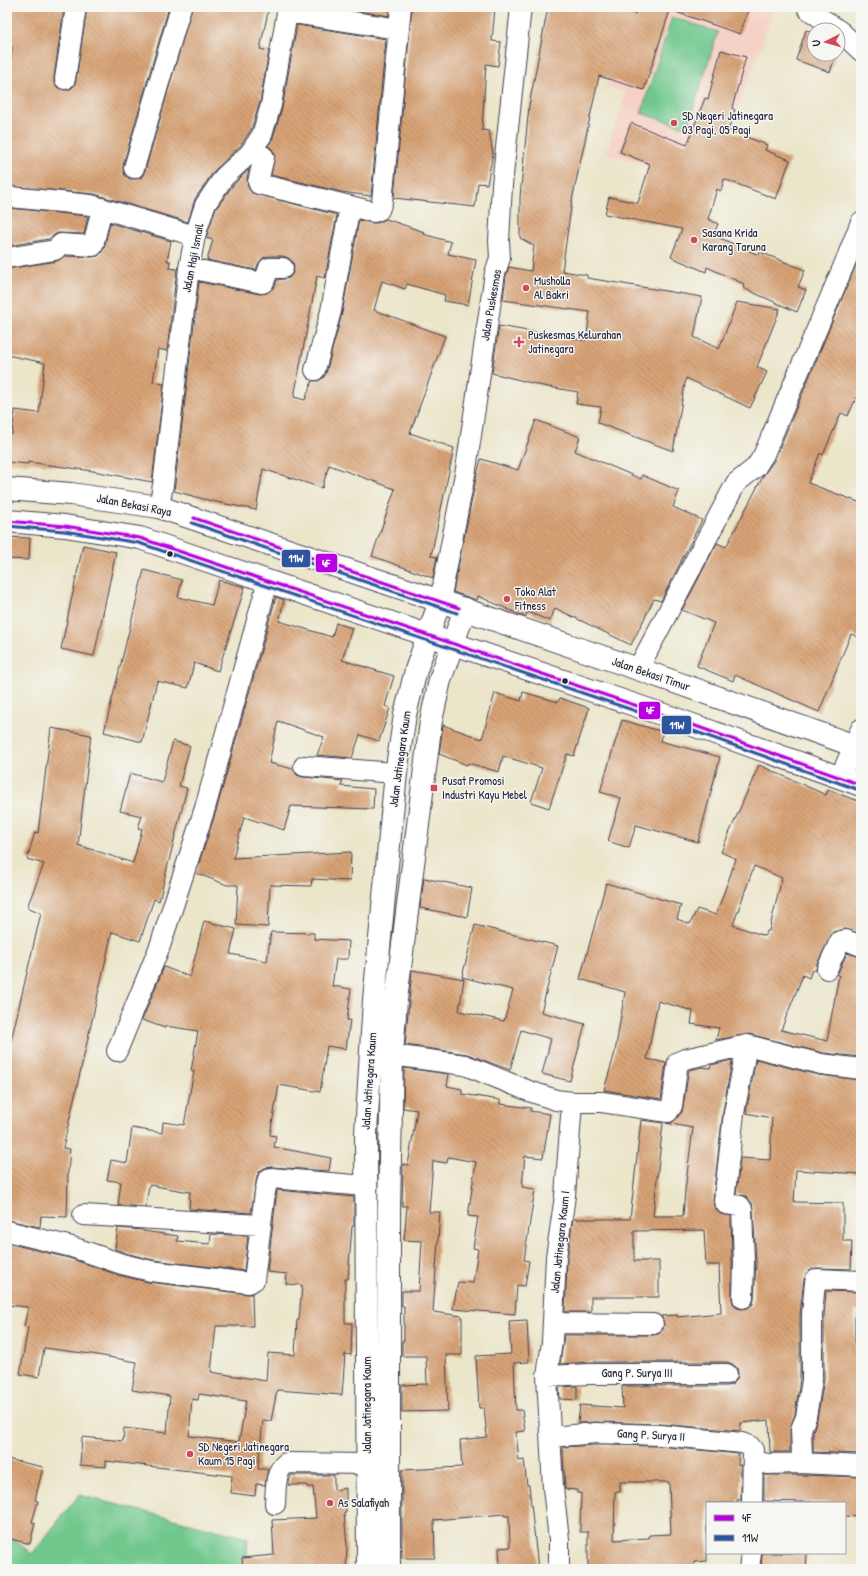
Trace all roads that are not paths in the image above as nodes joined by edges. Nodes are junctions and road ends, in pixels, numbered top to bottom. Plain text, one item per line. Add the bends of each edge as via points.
1 (76, 7) edge
2 (181, 7) edge
3 (401, 7) edge
4 (522, 7) edge
5 (288, 9) edge
6 (808, 9) dead end
7 (398, 30) junction
8 (861, 51) edge
9 (65, 79) dead end
10 (250, 153) junction
11 (134, 168) dead end
12 (10, 197) dead end
13 (350, 206) junction
14 (102, 208) junction
15 (861, 222) edge
16 (195, 236) junction
17 (7, 258) edge
18 (189, 268) junction
19 (283, 268) dead end
20 (315, 370) dead end
21 (7, 489) edge
22 (159, 507) junction
23 (7, 521) edge
24 (268, 581) junction
25 (440, 601) junction
26 (465, 609) junction
27 (428, 634) junction
28 (453, 642) junction
29 (638, 669) junction
30 (859, 741) edge
31 (304, 766) dead end
32 (396, 773) junction
33 (840, 778) junction
34 (861, 785) edge
35 (861, 946) edge
36 (827, 969) dead end
37 (374, 1000) junction
38 (396, 1000) junction
39 (748, 1045) junction
40 (118, 1051) dead end
41 (392, 1055) junction
42 (861, 1069) edge
43 (572, 1102) junction
44 (366, 1186) junction
45 (82, 1215) dead end
46 (261, 1225) junction
47 (7, 1231) edge
48 (861, 1281) edge
49 (743, 1298) dead end
50 (553, 1323) junction
51 (652, 1324) dead end
52 (727, 1374) dead end
53 (547, 1376) junction
54 (551, 1437) junction
55 (752, 1454) junction
56 (801, 1463) junction
57 (367, 1464) junction
58 (861, 1466) edge
59 (752, 1502) edge
60 (275, 1504) dead end
61 (751, 1554) edge
62 (368, 1569) edge
63 (389, 1569) edge
64 (559, 1569) edge
65 (749, 1569) edge

1 - 9 street
2 - 11 street
3 - 7 street
4 - 25 street, Jalan Puskesmas via 502,185 500,258 495,273 466,469
5 - 7 street
5 - 10 street, Jalan Haji Ismail via 271,105 262,135
6 - 8 street via 841,32
7 - 13 street via 382,202 379,210 374,212
10 - 13 street via 264,158 259,184
10 - 16 street, Jalan Haji Ismail via 224,177 205,205
12 - 14 street via 81,203
13 - 20 street via 331,311
14 - 16 street
14 - 17 street via 93,246 62,244 55,250
15 - 29 street via 764,454 756,466 736,483
16 - 18 street, Jalan Haji Ismail
18 - 19 street via 262,283 269,268
18 - 22 street, Jalan Haji Ismail
21 - 22 street, Jalan Bekasi Raya via 71,494
22 - 25 street, Jalan Bekasi Raya
23 - 24 street via 65,526 140,538
24 - 27 street
24 - 40 street via 202,816 160,946
25 - 26 street, Jalan Bekasi Timur
25 - 27 street, Jalan Jatinegara Kaum
26 - 28 street, Jalan Jatinegara Kaum
26 - 29 street, Jalan Bekasi Timur
27 - 28 street
27 - 32 street, Jalan Jatinegara Kaum via 405,715
28 - 33 street
28 - 38 street, Jalan Jatinegara Kaum via 440,680 431,721
29 - 30 street, Jalan Bekasi Timur
30 - 33 street
31 - 32 street
32 - 37 street, Jalan Jatinegara Kaum
33 - 34 street
35 - 36 street via 846,940 840,941
37 - 38 street
37 - 44 street, Jalan Jatinegara Kaum via 366,1134
38 - 41 street, Jalan Jatinegara Kaum
39 - 42 street via 821,1064
39 - 43 street via 678,1062 672,1106 668,1112 602,1102
39 - 49 street via 734,1113 724,1201 742,1209
41 - 43 street via 465,1065 529,1091 556,1100
41 - 63 street, Jalan Jatinegara Kaum via 389,1210
43 - 50 street, Jalan Jatinegara Kaum I via 565,1196 556,1256
44 - 46 street via 268,1179
44 - 57 street, Jalan Jatinegara Kaum
45 - 46 street
46 - 47 street via 254,1280 245,1284 151,1271
48 - 56 street via 816,1279 815,1282 812,1380 806,1417 801,1429
50 - 51 street
50 - 53 street, Jalan Jatinegara Kaum I
52 - 53 street, Gang P. Surya III
53 - 54 street, Jalan Jatinegara Kaum I
54 - 55 street, Gang P. Surya II via 596,1433 660,1434 742,1443
54 - 64 street, Jalan Jatinegara Kaum I
55 - 56 street, Gang P. Surya II via 768,1464
55 - 59 street
56 - 58 street, Gang P. Surya II
57 - 60 street via 286,1463 281,1467 278,1476
57 - 62 street, Jalan Jatinegara Kaum
61 - 65 street

